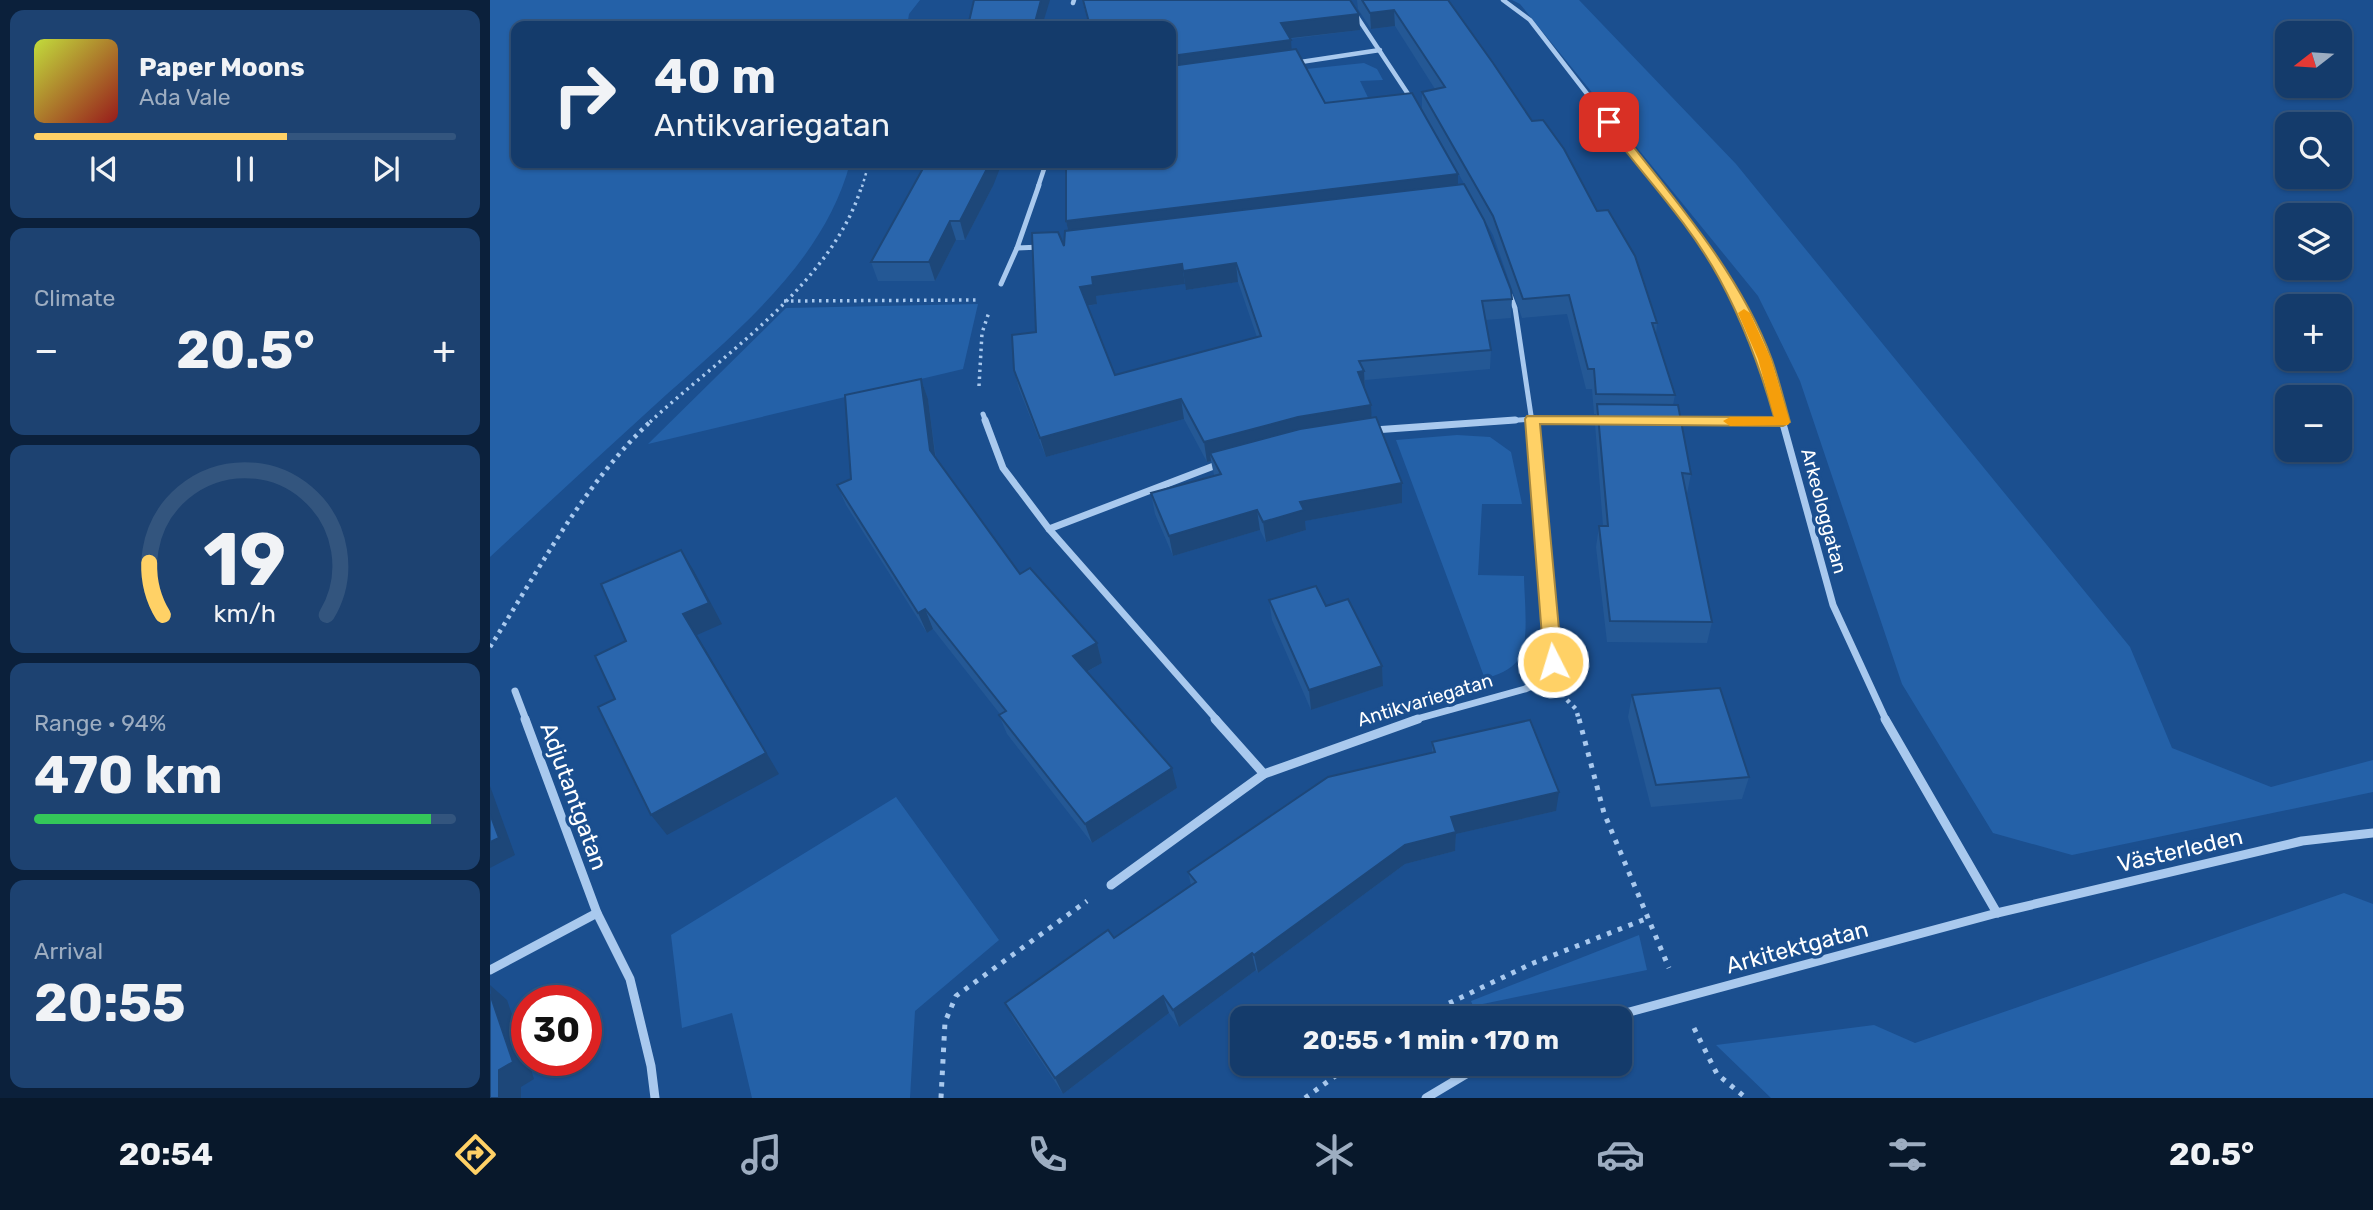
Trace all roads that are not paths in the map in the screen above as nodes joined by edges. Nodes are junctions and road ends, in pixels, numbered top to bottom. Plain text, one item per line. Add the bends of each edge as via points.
1 (1346, 0) edge
2 (1503, 0) edge
3 (1380, 50) junction
4 (1286, 64) edge
5 (1415, 106) edge
6 (1044, 168) edge
7 (1044, 247) edge
8 (1017, 248) junction
9 (1001, 284) road end
10 (1508, 288) edge
11 (984, 414) road end
12 (1532, 419) junction
13 (1616, 420) edge
14 (1657, 421) edge
15 (1783, 422) junction
16 (1362, 432) edge
17 (1227, 462) edge
18 (1049, 529) junction
19 (515, 691) dead end
20 (1264, 774) junction
21 (2373, 832) edge
22 (1111, 885) road end
23 (597, 913) junction
24 (1997, 913) junction
25 (490, 970) edge
26 (1632, 1011) edge
27 (1463, 1076) edge
28 (655, 1098) edge
29 (1426, 1098) edge

1 - 3 street
2 - 15 street, Arkeologgatan via 1530,20 1704,244 1765,359
3 - 4 street
3 - 5 street
6 - 8 street
7 - 8 street
8 - 9 street
10 - 12 street
11 - 18 street via 1003,468
12 - 13 street
12 - 16 street
12 - 20 street, Antikvariegatan via 1553,662 1547,679 1439,711
14 - 15 street
15 - 24 street, Arkeologgatan via 1833,605 1853,652 1885,719
17 - 18 street
18 - 20 street
19 - 23 street, Adjutantgatan
20 - 22 street, Antikvariegatan
21 - 24 street, Västerleden via 2302,841
23 - 25 street
23 - 28 street, Adjutantgatan via 631,979
24 - 26 street, Arkitektgatan
27 - 29 street

